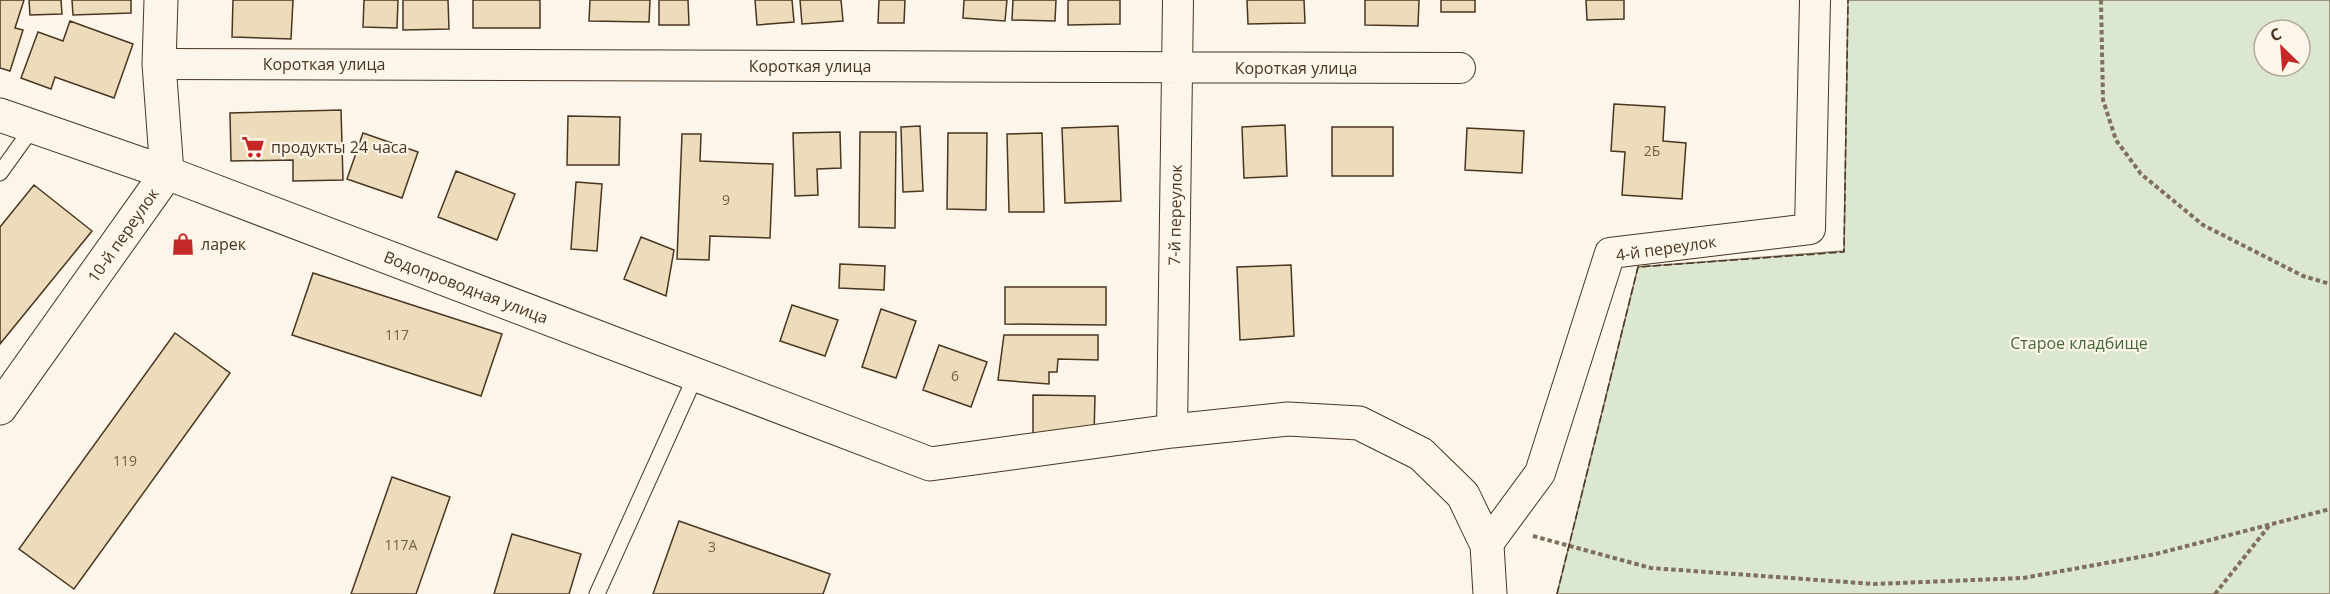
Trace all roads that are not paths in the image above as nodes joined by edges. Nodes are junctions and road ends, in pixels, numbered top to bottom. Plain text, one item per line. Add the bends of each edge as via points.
1 (160, 0) edge
2 (1178, 0) edge
3 (1815, 0) edge
4 (159, 64) junction
5 (1177, 67) junction
6 (1460, 68) dead end
7 (0, 115) edge
8 (33, 127) junction
9 (0, 173) edge
10 (166, 173) junction
11 (696, 375) junction
12 (0, 408) edge
13 (1172, 431) junction
14 (1494, 536) junction
15 (597, 594) edge
16 (1490, 594) edge

1 - 4 street, 10-й переулок
2 - 5 street, 7-й переулок
3 - 14 street, 4-й переулок via 1810,229 1610,253 1540,473
4 - 5 street, Короткая улица
4 - 10 street, 10-й переулок
5 - 6 street, Короткая улица
5 - 13 street, 7-й переулок
7 - 8 street, Водопроводная улица
8 - 9 lane
8 - 10 street, Водопроводная улица
10 - 11 street, Водопроводная улица
10 - 12 street, 10-й переулок
11 - 13 street, Водопроводная улица via 930,464
11 - 15 lane
13 - 14 street via 1288,419 1359,423 1421,454 1463,495
14 - 16 street

